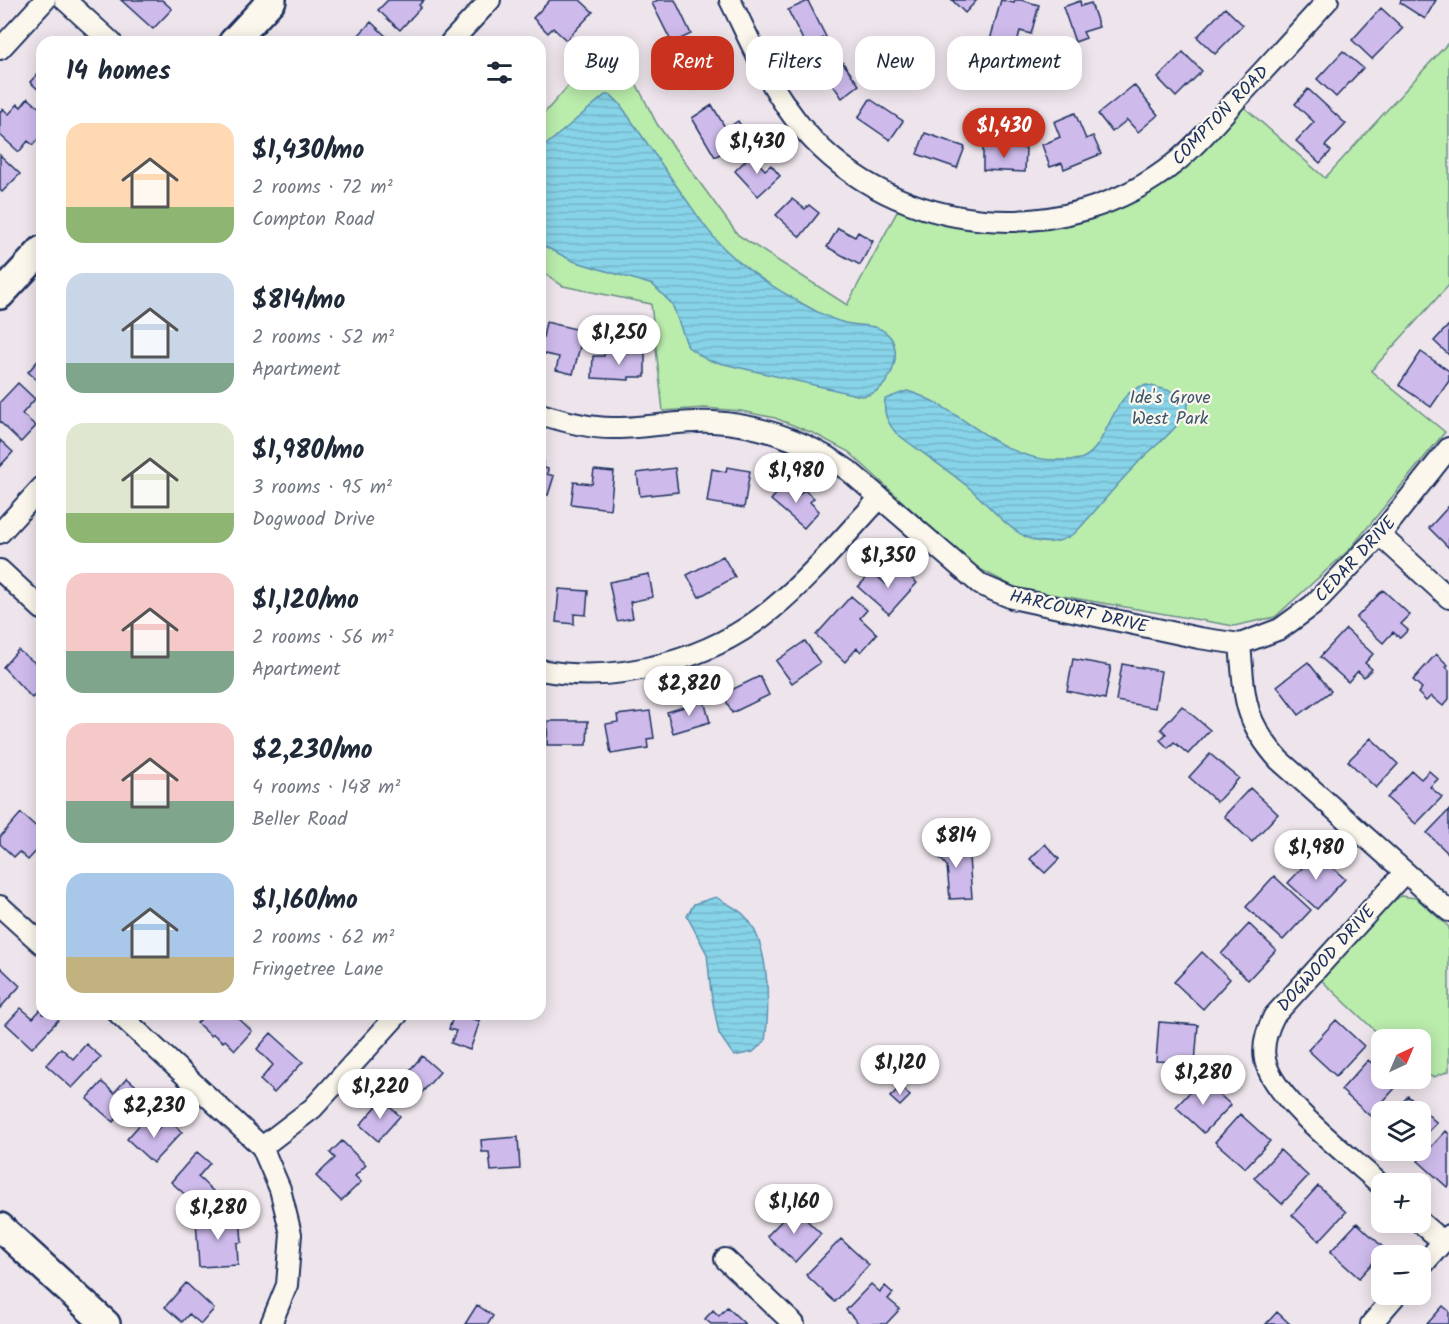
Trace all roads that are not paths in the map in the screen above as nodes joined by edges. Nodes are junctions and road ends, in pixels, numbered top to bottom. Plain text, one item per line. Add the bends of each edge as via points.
1 (45, 0) edge
2 (65, 0) edge
3 (272, 0) edge
4 (490, 0) edge
5 (730, 0) edge
6 (1328, 0) edge
7 (104, 36) edge
8 (239, 36) edge
9 (457, 36) edge
10 (0, 49) edge
11 (36, 256) edge
12 (0, 295) edge
13 (546, 416) edge
14 (1449, 448) edge
15 (36, 494) edge
16 (880, 498) junction
17 (0, 533) edge
18 (1380, 535) junction
19 (0, 570) edge
20 (1449, 598) edge
21 (36, 603) edge
22 (1240, 644) junction
23 (546, 671) edge
24 (1405, 872) junction
25 (0, 906) edge
26 (1449, 911) edge
27 (36, 939) edge
28 (125, 1020) edge
29 (393, 1020) edge
30 (262, 1147) junction
31 (1371, 1175) edge
32 (0, 1227) edge
33 (1431, 1229) edge
34 (1446, 1239) edge
35 (1431, 1256) edge
36 (725, 1260) dead end
37 (1387, 1305) edge
38 (106, 1324) edge
39 (271, 1324) edge
40 (794, 1324) edge
41 (1371, 1324) edge

1 - 10 street
2 - 7 street
3 - 8 main road
4 - 9 street
5 - 6 street, COMPTON ROAD via 783,102 828,154 867,183 913,206 963,219 1008,223 1071,214 1106,203 1176,162
11 - 12 main road
13 - 16 street, HARCOURT DRIVE via 614,429 711,422 761,429 800,442 832,459
14 - 18 street, CEDAR DRIVE
15 - 17 street
16 - 22 street, HARCOURT DRIVE via 981,585 1012,598
16 - 23 street via 794,590 770,611 717,644 648,667 591,675
18 - 20 street
18 - 22 street, CEDAR DRIVE via 1297,620 1263,638
19 - 21 street
22 - 24 street via 1247,708 1256,732 1279,760
24 - 26 street
24 - 31 street, DOGWOOD DRIVE via 1275,1016 1264,1045 1267,1067 1276,1084
25 - 27 street
28 - 30 street
29 - 30 street via 313,1108
30 - 39 street via 280,1189 291,1234 287,1285
32 - 38 main road
33 - 34 street
34 - 35 street
36 - 40 street
37 - 41 street

